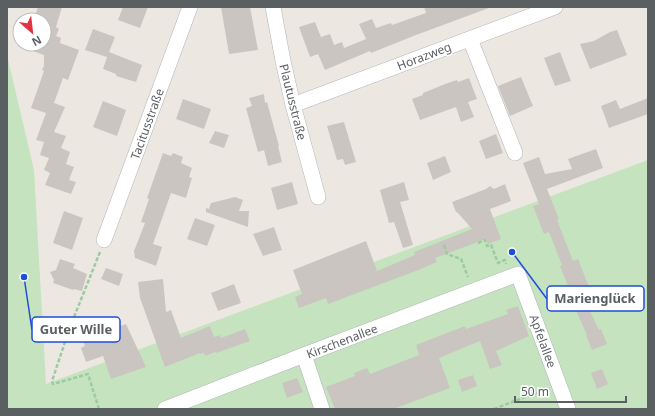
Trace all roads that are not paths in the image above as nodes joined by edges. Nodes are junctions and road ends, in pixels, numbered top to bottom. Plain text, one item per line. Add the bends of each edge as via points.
1 (190, 7) edge
2 (273, 7) edge
3 (555, 7) edge
4 (470, 39) junction
5 (293, 105) junction
6 (515, 153) dead end
7 (318, 197) dead end
8 (104, 240) road end
9 (515, 275) joint
10 (304, 355) junction
11 (165, 409) edge
12 (322, 409) edge
13 (568, 409) edge

1 - 8 street, Tacitusstraße
2 - 5 street, Plautusstraße
3 - 4 street, Horazweg
4 - 5 street, Horazweg
4 - 6 street
5 - 7 street, Plautusstraße
9 - 10 street, Kirschenallee
9 - 13 street, Apfelallee
10 - 11 street, Kirschenallee
10 - 12 street

